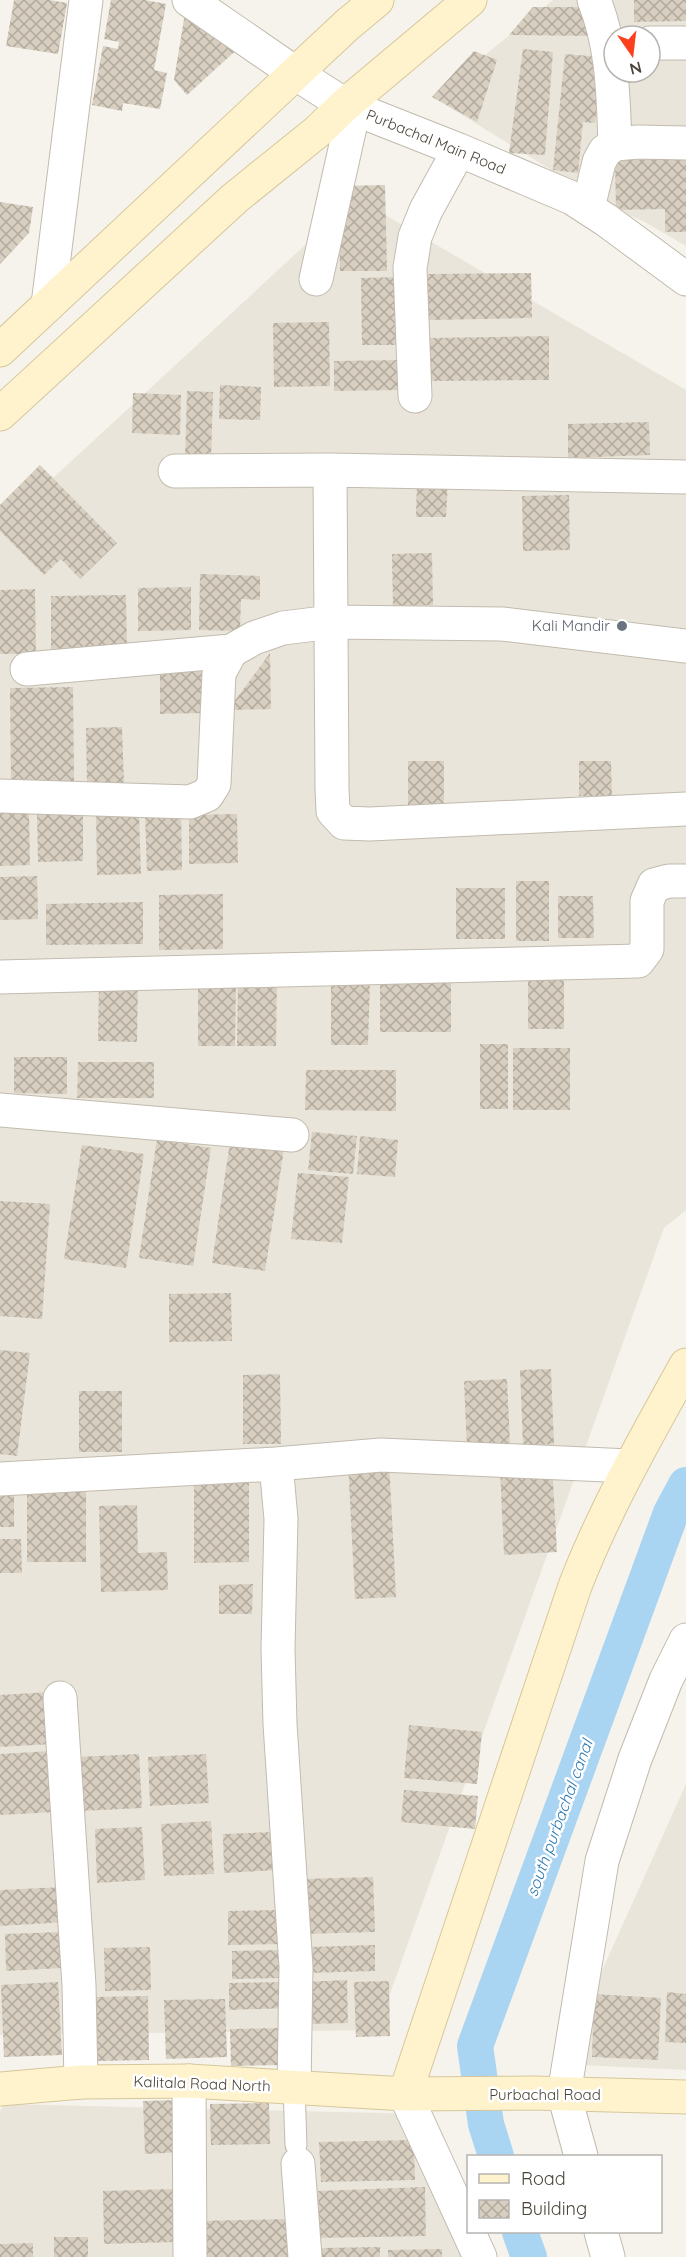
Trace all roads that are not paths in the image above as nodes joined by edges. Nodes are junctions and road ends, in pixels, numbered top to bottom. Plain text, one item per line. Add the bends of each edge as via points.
1 (86, 0) edge
2 (189, 0) edge
3 (377, 0) edge
4 (470, 0) edge
5 (594, 0) edge
6 (603, 24) edge
7 (662, 43) edge
8 (686, 43) edge
9 (294, 73) junction
10 (613, 84) edge
11 (350, 107) junction
12 (686, 143) edge
13 (615, 144) junction
14 (459, 150) junction
15 (588, 208) junction
16 (316, 279) dead end
17 (686, 279) edge
18 (48, 305) junction
19 (0, 350) edge
20 (415, 396) dead end
21 (0, 414) edge
22 (330, 470) junction
23 (175, 471) dead end
24 (686, 477) edge
25 (332, 622) junction
26 (686, 646) edge
27 (231, 651) junction
28 (27, 669) dead end
29 (0, 796) edge
30 (686, 809) edge
31 (686, 881) edge
32 (0, 977) edge
33 (0, 1110) edge
34 (292, 1135) dead end
35 (686, 1365) edge
36 (276, 1464) junction
37 (630, 1466) junction
38 (0, 1479) edge
39 (686, 1640) edge
40 (60, 1698) dead end
41 (189, 2081) junction
42 (81, 2082) junction
43 (294, 2087) junction
44 (0, 2089) edge
45 (405, 2094) junction
46 (549, 2094) junction
47 (686, 2097) edge
48 (297, 2155) joint
49 (580, 2155) edge
50 (467, 2229) edge
51 (469, 2233) edge
52 (601, 2233) edge
53 (190, 2257) edge
54 (305, 2257) edge
55 (480, 2257) edge
56 (608, 2257) edge

1 - 18 street
2 - 9 street, Purbachal Main Road
3 - 9 street
4 - 11 street
5 - 6 street
7 - 8 street
9 - 11 street, Purbachal Main Road
9 - 18 street
10 - 13 street
11 - 14 street, Purbachal Main Road
11 - 16 street
11 - 21 street via 235,198
12 - 13 street
13 - 15 street via 599,162
14 - 15 street, Purbachal Main Road
14 - 20 street via 415,237 410,268
15 - 17 street, Purbachal Main Road
18 - 19 street
22 - 23 street
22 - 24 street
22 - 25 street
25 - 26 street via 502,624
25 - 27 street via 284,628
25 - 30 street via 333,811 344,823
27 - 28 street
27 - 29 street via 219,673 214,784 207,795 190,802
31 - 32 street via 654,885 647,901 647,949 638,961
33 - 34 street
35 - 37 street
36 - 37 street via 381,1455
36 - 38 street
36 - 43 street via 281,1519 280,1713 296,1967
37 - 45 street via 574,1587
39 - 46 street via 635,1758 602,1861
40 - 42 street via 79,1985
41 - 42 street, Kalitala Road North
41 - 43 street, Kalitala Road North
41 - 53 street
42 - 44 street, Kalitala Road North
43 - 45 street, Kalitala Road North
43 - 48 lane
45 - 46 street, Purbachal Road
45 - 50 street
46 - 47 street, Purbachal Road
46 - 49 street
48 - 54 street
51 - 55 street
52 - 56 street

